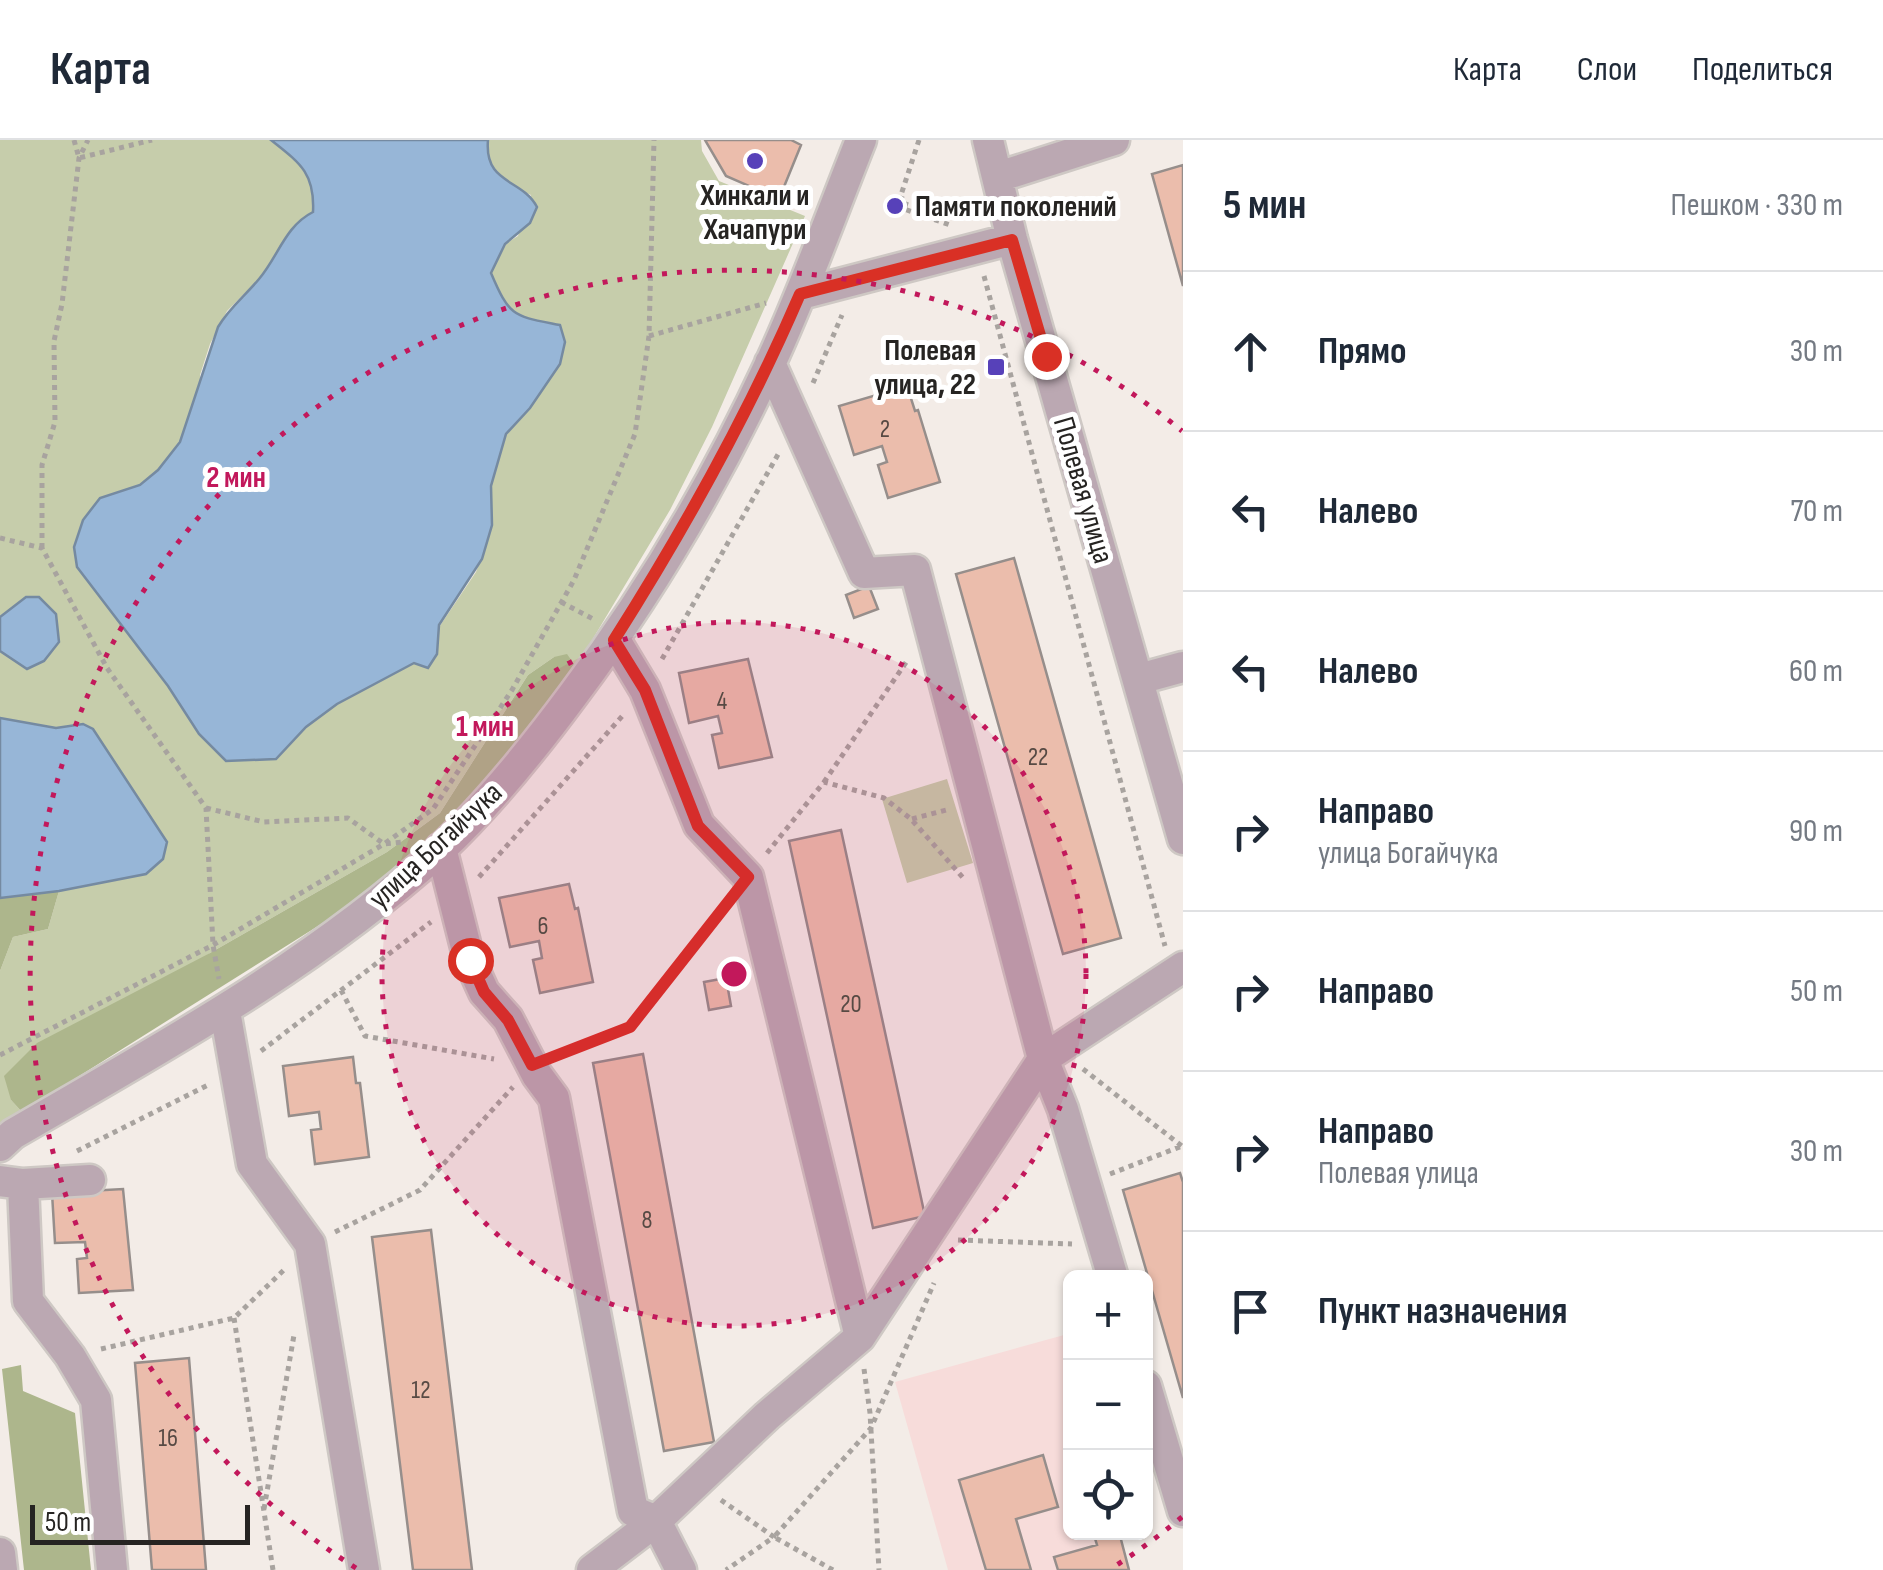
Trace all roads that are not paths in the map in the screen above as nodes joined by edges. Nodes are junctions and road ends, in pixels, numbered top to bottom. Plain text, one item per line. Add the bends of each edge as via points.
1 (861, 140) edge
2 (988, 140) edge
3 (1114, 140) edge
4 (998, 177) junction
5 (1012, 240) junction
6 (800, 294) junction
7 (770, 363) junction
8 (614, 640) junction
9 (1183, 667) edge
10 (1139, 679) junction
11 (1183, 839) edge
12 (441, 848) junction
13 (1178, 970) edge
14 (225, 1011) junction
15 (1050, 1054) junction
16 (0, 1146) edge
17 (90, 1180) dead end
18 (12, 1182) edge
19 (1111, 1270) edge
20 (860, 1336) junction
21 (1153, 1410) edge
22 (1183, 1511) edge
23 (656, 1521) junction
24 (0, 1552) edge
25 (2, 1570) edge
26 (112, 1570) edge
27 (364, 1570) edge
28 (592, 1570) edge
29 (682, 1570) edge

1 - 6 street, улица Богайчука
2 - 4 street, Полевая улица
3 - 4 street
4 - 5 street, Полевая улица
5 - 6 street
5 - 10 street, Полевая улица
6 - 7 street, улица Богайчука
7 - 8 street, улица Богайчука via 728,448
7 - 15 street via 864,573 915,570
8 - 12 street, улица Богайчука via 546,732
8 - 20 street via 645,690 698,826 748,877
9 - 10 street
10 - 11 street, Полевая улица
12 - 14 street, улица Богайчука
12 - 23 street via 484,992 554,1098 633,1511
13 - 15 street
14 - 16 street, улица Богайчука
14 - 27 street via 252,1164 310,1244
15 - 19 street
15 - 20 street
17 - 18 street
18 - 26 street via 28,1300 96,1400
20 - 23 street
21 - 22 street
23 - 28 street
23 - 29 street
24 - 25 street

